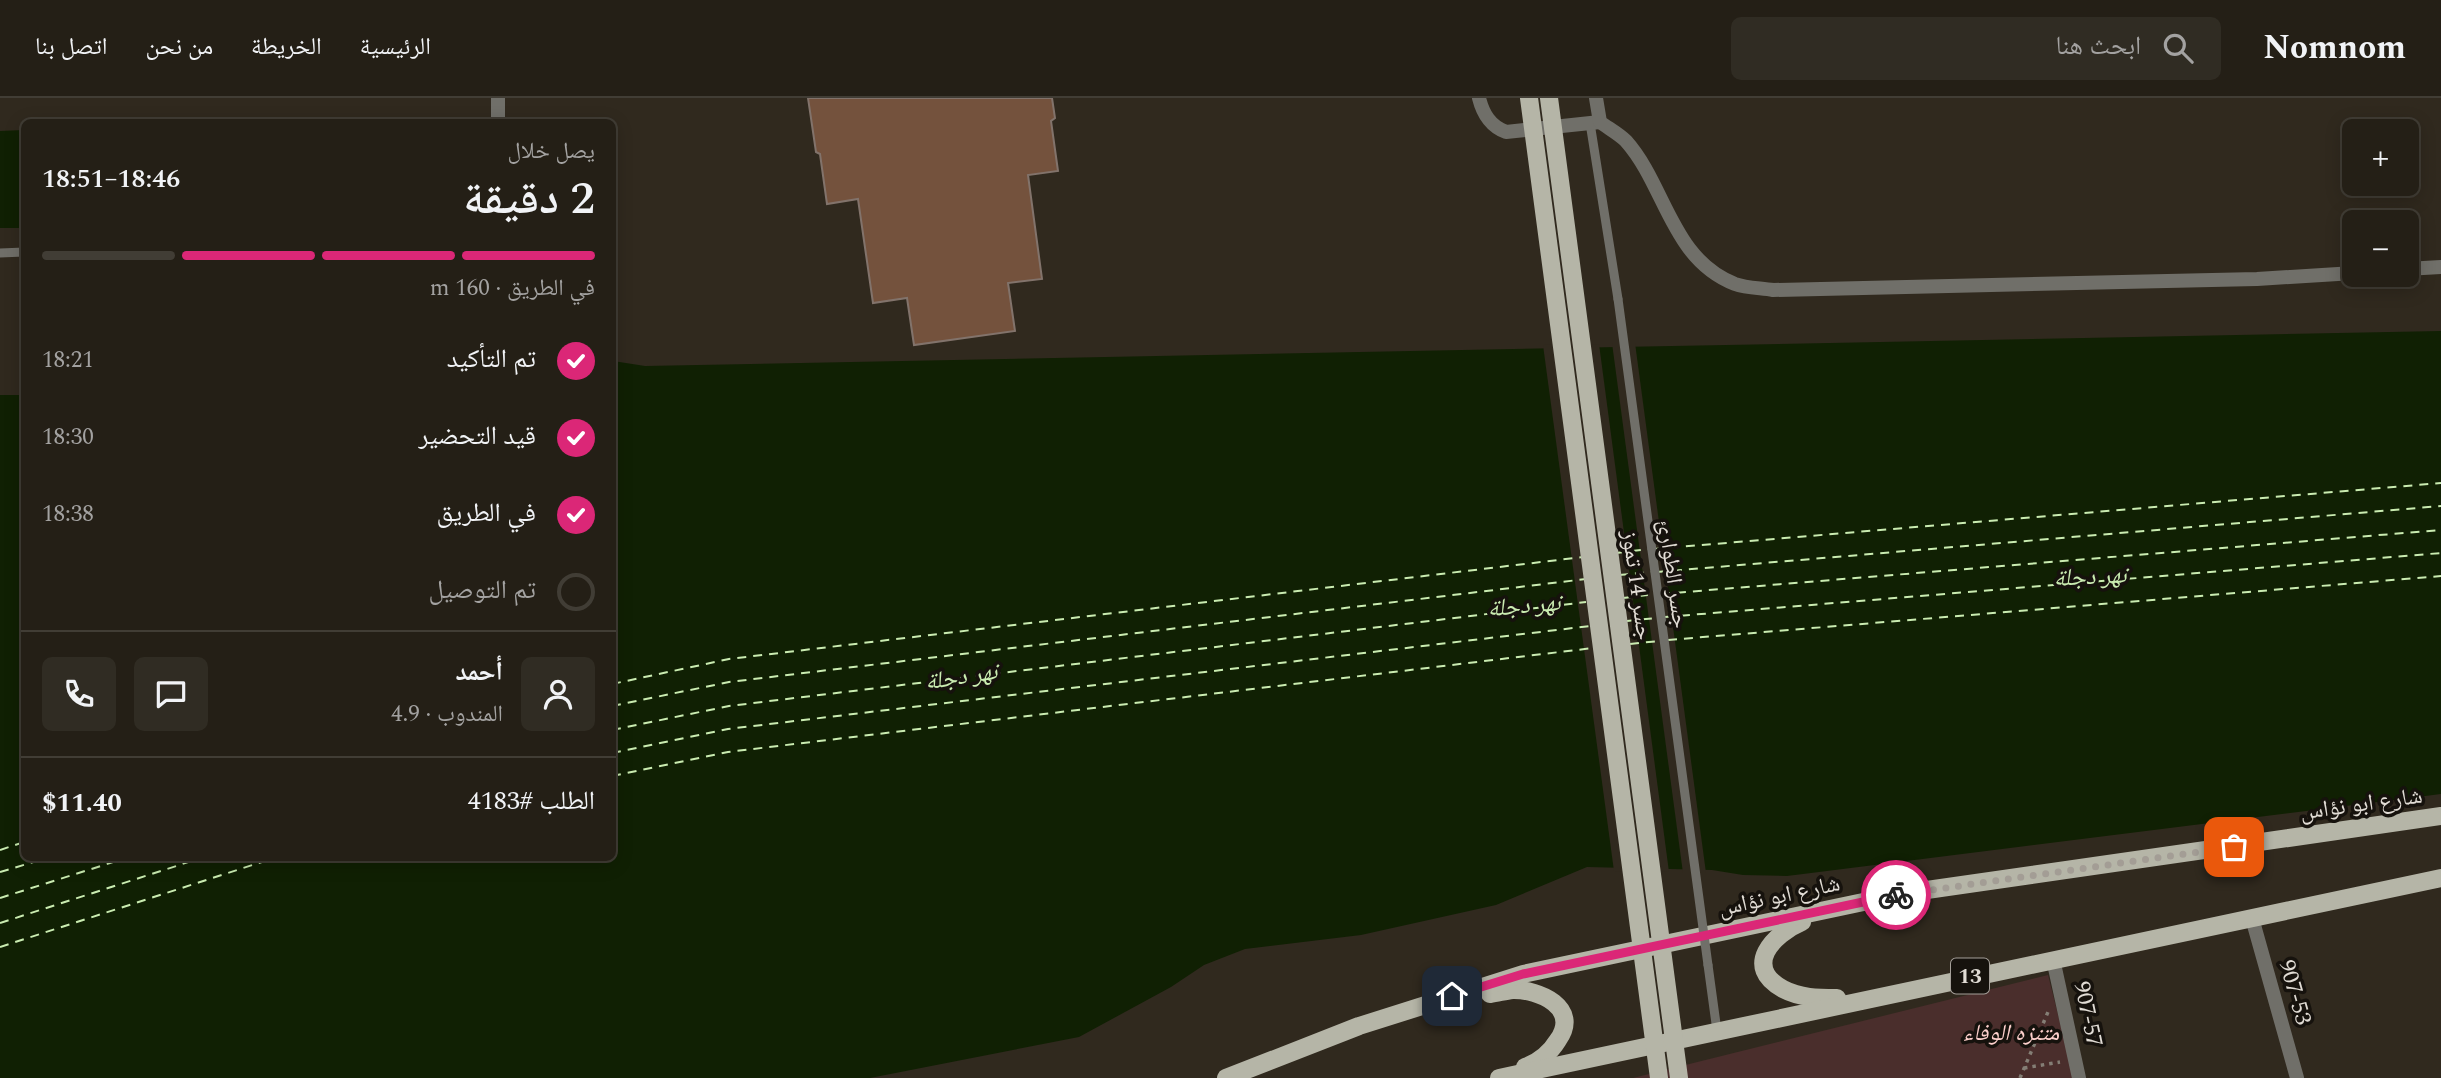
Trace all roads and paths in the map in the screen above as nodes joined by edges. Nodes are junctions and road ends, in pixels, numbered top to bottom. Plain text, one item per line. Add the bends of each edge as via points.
1 (498, 98) edge
2 (1479, 98) edge
3 (1529, 98) edge
4 (1549, 98) edge
5 (1596, 98) edge
6 (498, 119) edge
7 (1595, 123) junction
8 (0, 253) edge
9 (21, 253) edge
10 (2441, 267) edge
11 (2419, 268) edge
12 (2342, 274) edge
13 (2441, 816) edge
14 (2441, 878) edge
15 (1906, 893) junction
16 (2252, 918) junction
17 (2053, 959) junction
18 (1945, 982) junction
19 (2060, 987) junction
20 (1359, 1026) junction
21 (1717, 1031) junction
22 (2075, 1060) junction
23 (2024, 1068) junction
24 (1226, 1078) edge
25 (1492, 1078) edge
26 (1499, 1078) edge
27 (1659, 1078) edge
28 (1679, 1078) edge
29 (2020, 1078) edge
30 (2079, 1078) edge
31 (2297, 1078) edge

1 - 6 street
2 - 7 street via 1488,120 1507,132
3 - 27 main road, جسر 14 تموز, bridge
4 - 28 main road, جسر 14 تموز, bridge
5 - 7 street
7 - 12 street via 1625,140 1675,229 1709,269 1737,284 1773,290
7 - 21 lane, جسر الطوارئ, bridge
8 - 9 lane
10 - 11 street
13 - 15 main road, شارع ابو نؤاس
14 - 16 main road, 13
15 - 18 main road via 1787,928 1764,954 1769,980 1808,998 1841,999
15 - 20 main road, شارع ابو نؤاس via 1523,974
16 - 17 main road, 13
16 - 31 street, 907-53
17 - 18 main road, 13
17 - 19 street, 907-57
18 - 21 main road, 13
19 - 22 street, 907-57
19 - 23 path
20 - 24 main road, شارع ابو نؤاس
20 - 25 main road via 1451,1001 1514,990 1541,995 1557,1004 1564,1017 1564,1032 1552,1049 1536,1063
21 - 26 main road, 13
22 - 23 path
22 - 30 street, 907-57
23 - 29 path

